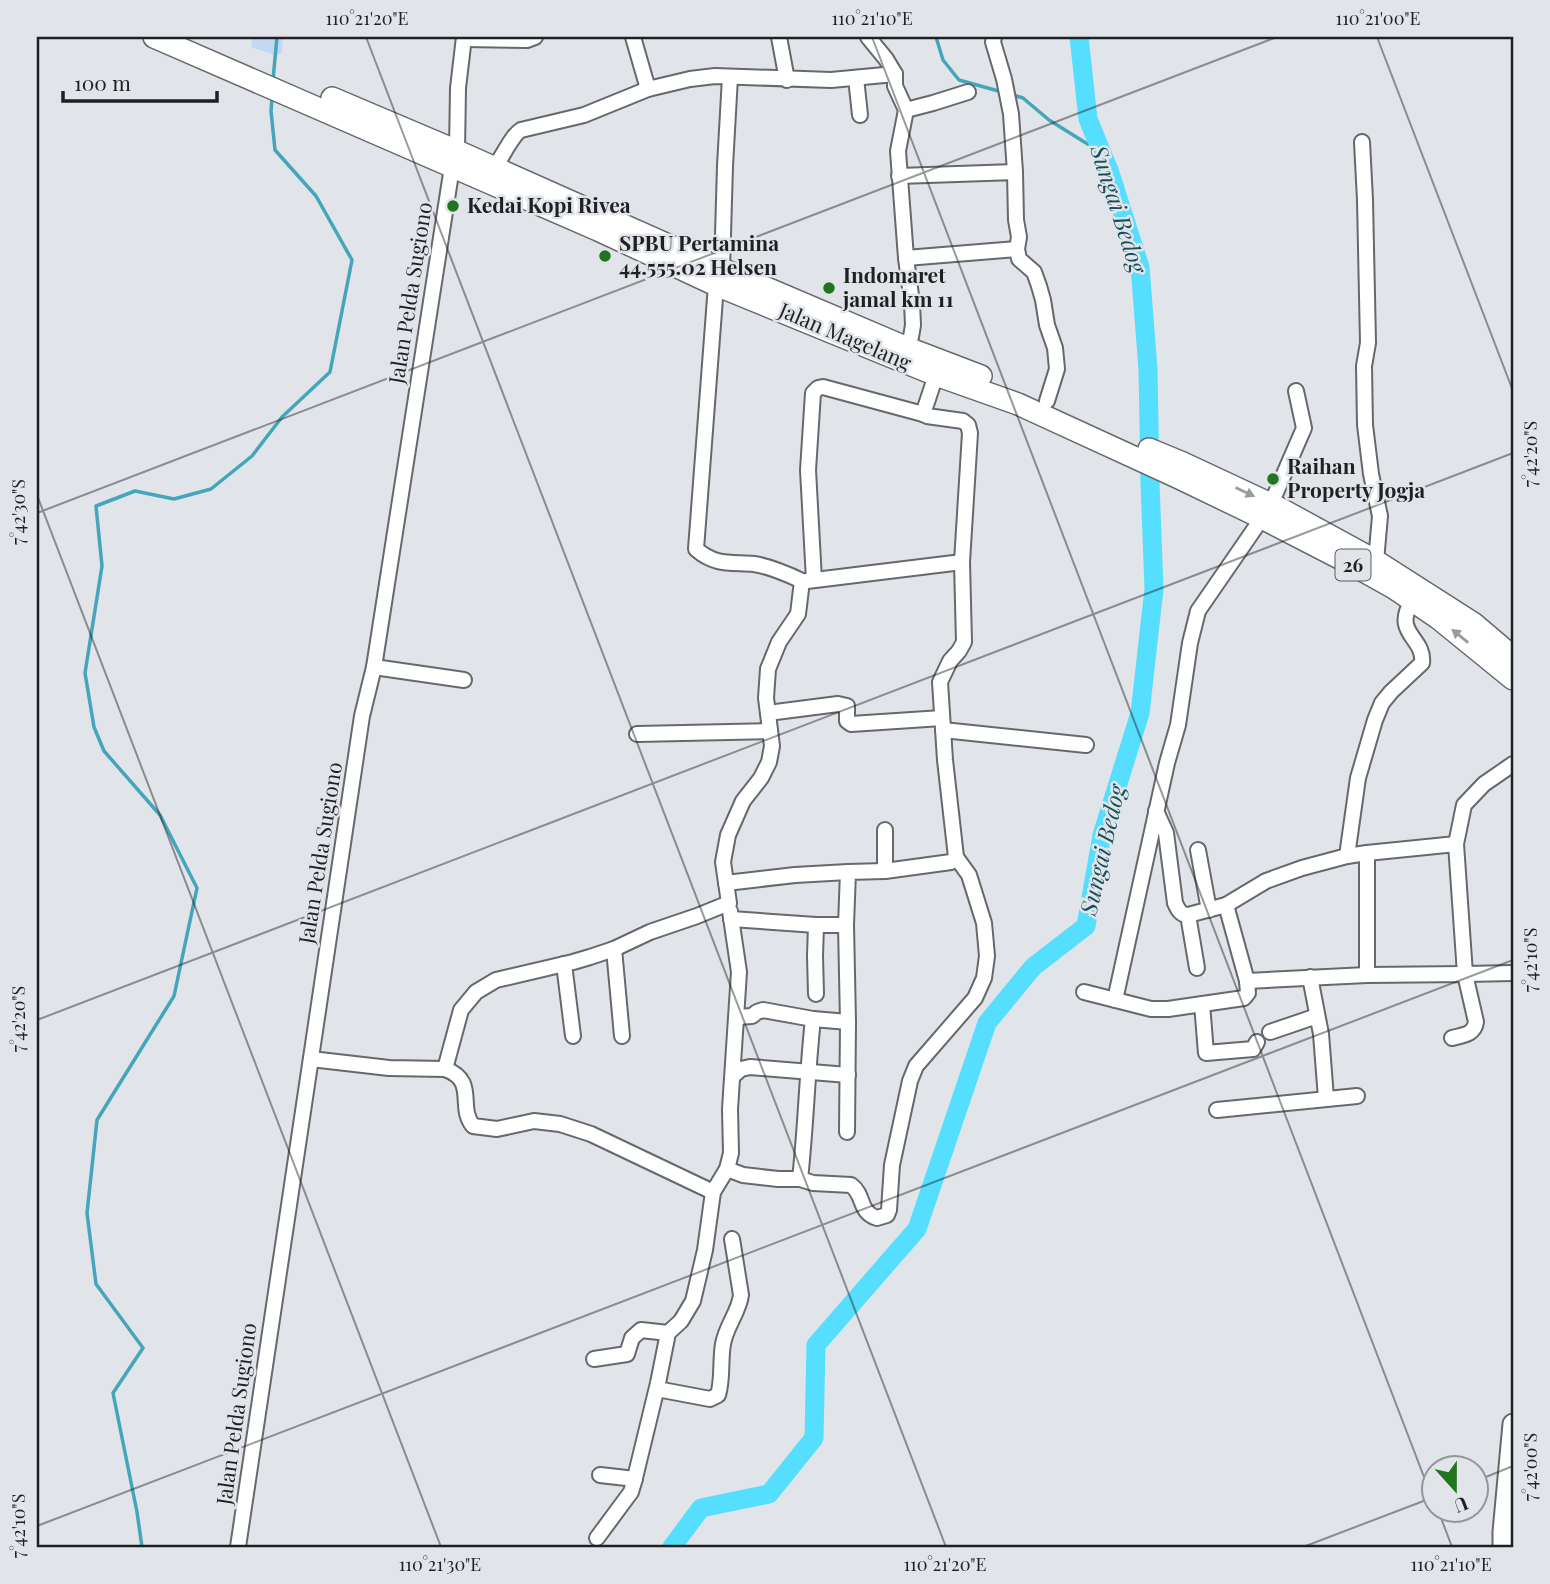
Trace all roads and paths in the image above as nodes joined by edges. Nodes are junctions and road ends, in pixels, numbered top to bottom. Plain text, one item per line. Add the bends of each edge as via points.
1 (154, 37) edge
2 (190, 37) edge
3 (535, 37) edge
4 (634, 37) edge
5 (779, 37) edge
6 (868, 37) edge
7 (994, 37) edge
8 (464, 38) edge
9 (895, 74) junction
10 (730, 77) junction
11 (856, 78) junction
12 (787, 80) junction
13 (648, 89) junction
14 (968, 92) dead end
15 (905, 110) junction
16 (860, 115) dead end
17 (1362, 142) dead end
18 (454, 159) junction
19 (494, 169) junction
20 (1015, 172) junction
21 (900, 176) junction
22 (1017, 249) junction
23 (906, 258) junction
24 (719, 277) junction
25 (768, 296) junction
26 (905, 347) junction
27 (936, 375) junction
28 (1296, 391) dead end
29 (1046, 401) junction
30 (923, 414) junction
31 (1122, 443) junction
32 (1266, 511) junction
33 (1376, 561) junction
34 (962, 562) junction
35 (808, 581) junction
36 (1412, 601) junction
37 (1513, 657) edge
38 (374, 667) junction
39 (1513, 679) edge
40 (464, 680) dead end
41 (768, 713) junction
42 (943, 724) junction
43 (770, 731) junction
44 (637, 734) dead end
45 (1086, 744) dead end
46 (1513, 764) edge
47 (1156, 811) junction
48 (885, 830) dead end
49 (1456, 844) junction
50 (1198, 850) dead end
51 (1367, 853) junction
52 (1347, 856) junction
53 (956, 857) junction
54 (885, 871) junction
55 (848, 872) junction
56 (726, 883) junction
57 (729, 903) junction
58 (1226, 905) junction
59 (1209, 910) junction
60 (1188, 915) junction
61 (731, 919) junction
62 (816, 925) junction
63 (846, 925) junction
64 (614, 948) junction
65 (564, 964) junction
66 (1197, 968) dead end
67 (1513, 973) edge
68 (1465, 974) junction
69 (1367, 975) junction
70 (1310, 977) junction
71 (1247, 981) junction
72 (1084, 992) dead end
73 (816, 994) dead end
74 (1115, 1000) junction
75 (1202, 1004) junction
76 (1317, 1016) junction
77 (737, 1017) junction
78 (813, 1019) junction
79 (848, 1022) junction
80 (1270, 1032) dead end
81 (573, 1036) dead end
82 (622, 1036) dead end
83 (1452, 1038) dead end
84 (1257, 1042) dead end
85 (311, 1059) junction
86 (445, 1069) junction
87 (808, 1072) junction
88 (848, 1075) junction
89 (733, 1076) junction
90 (1357, 1096) dead end
91 (1326, 1098) junction
92 (1217, 1110) dead end
93 (847, 1132) dead end
94 (727, 1169) junction
95 (800, 1179) junction
96 (713, 1192) junction
97 (732, 1239) dead end
98 (668, 1333) junction
99 (594, 1359) dead end
100 (657, 1389) junction
101 (1513, 1424) edge
102 (600, 1475) dead end
103 (635, 1479) junction
104 (597, 1538) dead end
105 (238, 1547) edge
106 (1503, 1547) edge

1 - 18 highway, Jalan Magelang / 26
2 - 18 highway, Jalan Magelang / 26
3 - 8 street
4 - 13 street
5 - 12 street
6 - 9 street
7 - 20 street via 1011,114
8 - 18 street, Jalan Pelda Sugiono
9 - 11 street
9 - 15 street
10 - 12 street
10 - 13 street via 691,79
10 - 24 street
11 - 12 street
11 - 16 street
13 - 19 street via 584,115 516,132
14 - 15 street
15 - 21 street via 898,151
17 - 33 street via 1368,342 1365,425 1380,516
18 - 19 highway, Jalan Magelang / 26
18 - 24 highway, Jalan Magelang / 26 via 598,230
18 - 38 street, Jalan Pelda Sugiono
19 - 24 highway, Jalan Magelang / 26
20 - 21 street
20 - 22 street
21 - 23 street
22 - 23 street
22 - 29 street via 1019,259 1034,272 1055,348 1057,369
23 - 26 street via 913,325
24 - 25 highway, Jalan Magelang / 26
24 - 35 street via 696,549 724,563 757,565
25 - 26 highway, Jalan Magelang / 26
25 - 27 highway, Jalan Magelang / 26
26 - 29 highway, Jalan Magelang / 26
27 - 30 street
27 - 31 highway, Jalan Magelang / 26
28 - 32 street via 1304,428
29 - 31 highway, Jalan Magelang / 26
30 - 34 street via 968,425
30 - 35 street via 823,387 813,393
31 - 32 highway, Jalan Magelang / 26
32 - 33 highway, Jalan Magelang / 26
32 - 36 highway, Jalan Magelang / 26
32 - 47 street via 1198,611 1178,725
33 - 37 highway, Jalan Magelang / 26 via 1473,622
34 - 35 street
34 - 42 street via 964,642 940,682
35 - 41 street via 798,614 768,669
39 -> 36 highway, Jalan Magelang / 26
36 - 52 street via 1405,621 1423,659 1382,703 1375,720 1358,778
38 - 40 street
38 - 85 street, Jalan Pelda Sugiono via 362,716
41 - 42 street via 838,704 847,706 851,724
41 - 43 street
42 - 45 street
42 - 53 street
43 - 44 street
43 - 56 street via 769,762 743,801 728,835 723,862
46 - 49 street via 1464,805
47 - 60 street via 1166,833 1175,903
47 - 74 street
48 - 54 street
49 - 51 street
49 - 68 street
50 - 59 street
51 - 52 street
51 - 69 street
52 - 58 street via 1266,881
53 - 54 street via 951,862
53 - 95 street via 969,875 984,923 984,978 975,998 916,1066 892,1165 887,1215 867,1213 851,1185
54 - 55 street
55 - 56 street
55 - 63 street
56 - 57 street
57 - 61 street
57 - 64 street
58 - 59 street
58 - 71 street
59 - 60 street
60 - 66 street
61 - 62 street
61 - 77 street via 739,972
62 - 63 street
62 - 73 street
63 - 79 street
64 - 65 street
64 - 82 street
65 - 81 street
65 - 86 street via 496,980 476,992 461,1010
67 - 68 street
68 - 69 street
68 - 83 street via 1476,1022 1469,1034
69 - 70 street
70 - 71 street
70 - 76 street
71 - 75 street via 1244,998
72 - 74 street
74 - 75 street via 1151,1009
75 - 84 street via 1206,1053 1253,1049
76 - 80 street
76 - 91 street
77 - 78 street via 763,1010
77 - 89 street
78 - 79 street
78 - 87 street
79 - 88 street
85 - 86 street
85 - 105 street, Jalan Pelda Sugiono
86 - 96 street via 465,1087 472,1126 497,1129 534,1121 560,1124
87 - 88 street
87 - 89 street via 750,1067
87 - 95 street
88 - 93 street
89 - 94 street
90 - 91 street
91 - 92 street
94 - 95 street via 743,1175
94 - 96 street
96 - 98 street via 693,1301
97 - 100 street via 741,1295 723,1344 718,1395 710,1399
98 - 99 street via 641,1330 632,1338 627,1354
98 - 100 street
100 - 103 street
101 - 106 main road
102 - 103 street
103 - 104 street via 631,1492

